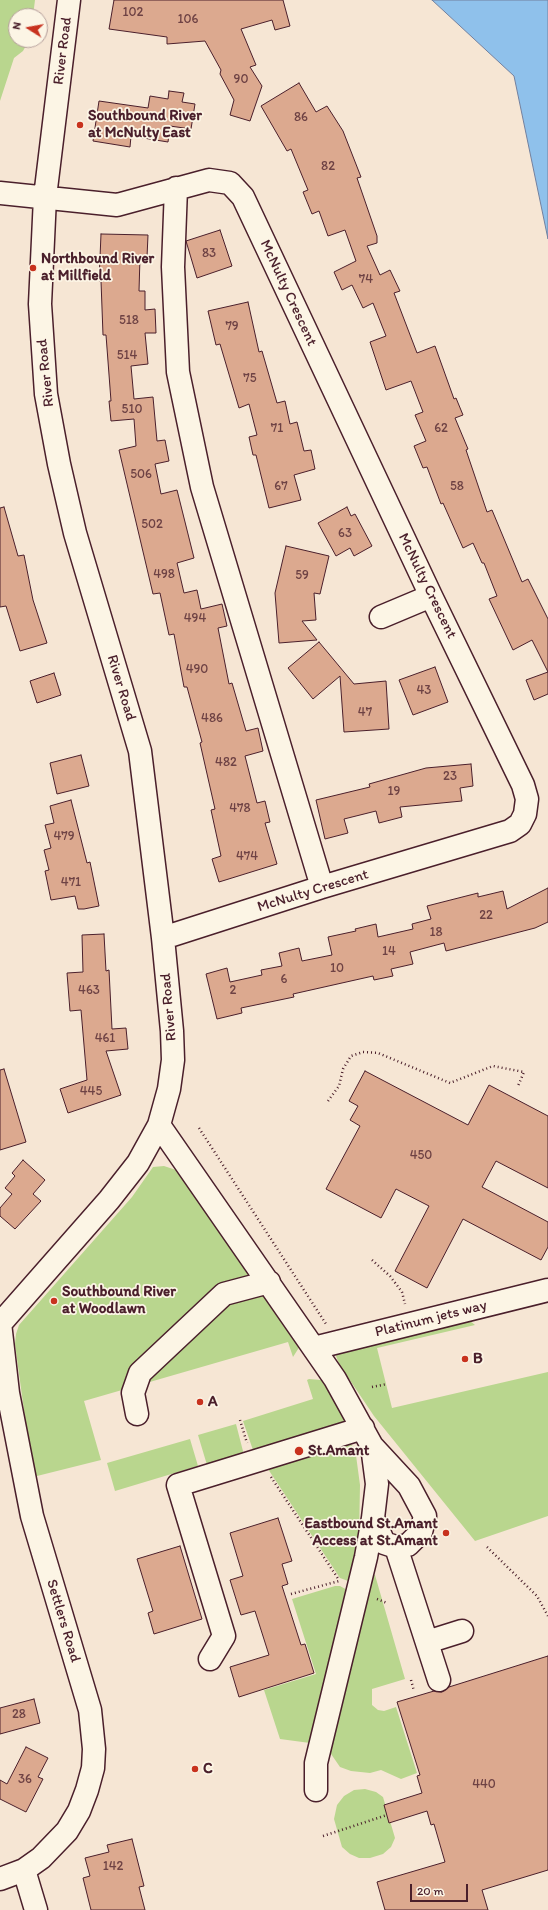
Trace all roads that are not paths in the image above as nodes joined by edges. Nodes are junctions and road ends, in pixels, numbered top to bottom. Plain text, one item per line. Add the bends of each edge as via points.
1 (69, 0) edge
2 (176, 188) junction
3 (0, 193) edge
4 (45, 197) junction
5 (431, 596) junction
6 (381, 617) dead end
7 (322, 887) junction
8 (163, 938) junction
9 (159, 1125) junction
10 (269, 1282) junction
11 (548, 1290) edge
12 (0, 1324) edge
13 (314, 1348) junction
14 (137, 1414) dead end
15 (368, 1437) junction
16 (373, 1518) junction
17 (396, 1548) junction
18 (462, 1631) dead end
19 (426, 1642) junction
20 (210, 1659) dead end
21 (439, 1680) dead end
22 (316, 1790) dead end
23 (24, 1870) junction
24 (0, 1879) edge
25 (36, 1910) edge

1 - 4 street, River Road
2 - 4 street, McNulty Crescent via 117,205
2 - 5 street, McNulty Crescent via 209,180 230,183 243,197
2 - 7 street via 173,267 178,372 204,495
3 - 4 street, McNulty Crescent
4 - 8 street, River Road via 40,304 46,394 75,533 140,751
5 - 6 street
5 - 7 street, McNulty Crescent via 524,785 527,799 525,814 520,824 510,831
7 - 8 street, McNulty Crescent
8 - 9 street, River Road via 173,1060 169,1089
9 - 10 street
9 - 12 street, River Road via 150,1144 126,1180
10 - 13 street
10 - 14 street via 224,1294 140,1373 133,1393
11 - 13 street, Platinum jets way
12 - 23 street, Settlers Road via 8,1393 32,1516 90,1710 94,1749 93,1768 79,1811 68,1831
13 - 15 street
15 - 16 street via 377,1484
15 - 17 street via 409,1486 426,1516 421,1532 408,1544
15 - 20 street via 260,1460 178,1485 224,1636
16 - 17 street via 384,1543
16 - 22 street via 348,1585 316,1763
17 - 19 street
18 - 19 street
19 - 21 street
23 - 24 street, Settlers Road
23 - 25 street

